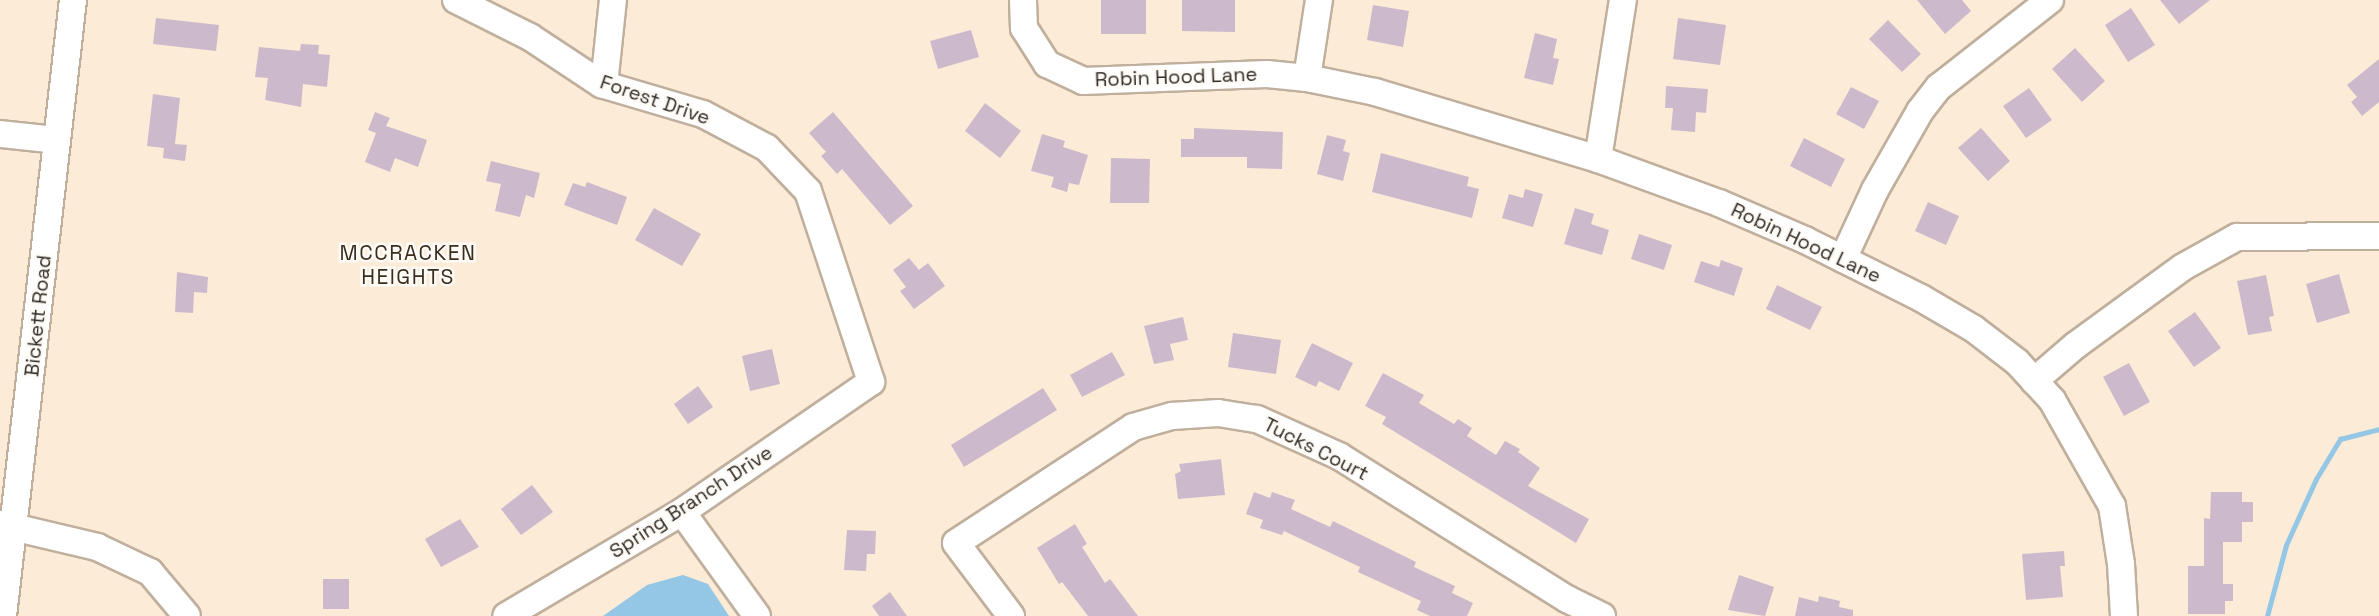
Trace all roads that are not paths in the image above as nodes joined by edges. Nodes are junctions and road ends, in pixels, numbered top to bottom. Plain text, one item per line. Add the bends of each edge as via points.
1 (456, 0) edge
2 (613, 0) edge
3 (1023, 0) edge
4 (1319, 0) edge
5 (1623, 0) edge
6 (2050, 0) edge
7 (78, 5) edge
8 (1307, 78) junction
9 (604, 85) junction
10 (0, 134) edge
11 (57, 140) junction
12 (1598, 159) junction
13 (2379, 236) edge
14 (1843, 259) junction
15 (2034, 381) junction
16 (871, 382) joint
17 (682, 512) junction
18 (8, 525) edge
19 (3, 616) edge
20 (187, 616) edge
21 (506, 616) edge
22 (757, 616) edge
23 (1011, 616) edge
24 (1602, 616) edge
25 (2124, 616) edge

1 - 9 street, Forest Drive via 530,37
2 - 9 street
3 - 8 street, Robin Hood Lane via 1024,28 1047,64 1083,81 1267,74
4 - 8 street
5 - 12 street
6 - 14 street via 1939,87 1920,111 1875,190
7 - 11 street, Bickett Road
8 - 12 street, Robin Hood Lane via 1375,92
9 - 16 street, Forest Drive via 704,114 767,148 808,191
10 - 11 street
11 - 18 street, Bickett Road
12 - 14 street, Robin Hood Lane via 1719,203
13 - 15 street via 2237,237 2183,267 2076,345
14 - 15 street, Robin Hood Lane via 1974,329
15 - 25 street, Robin Hood Lane via 2052,400 2112,506
16 - 17 street, Spring Branch Drive
17 - 21 street, Spring Branch Drive
17 - 22 street
18 - 19 street, Bickett Road
18 - 20 street via 97,547 150,572
23 - 24 street, Tucks Court via 956,543 1133,427 1173,416 1218,413 1257,419 1339,456 1567,599

